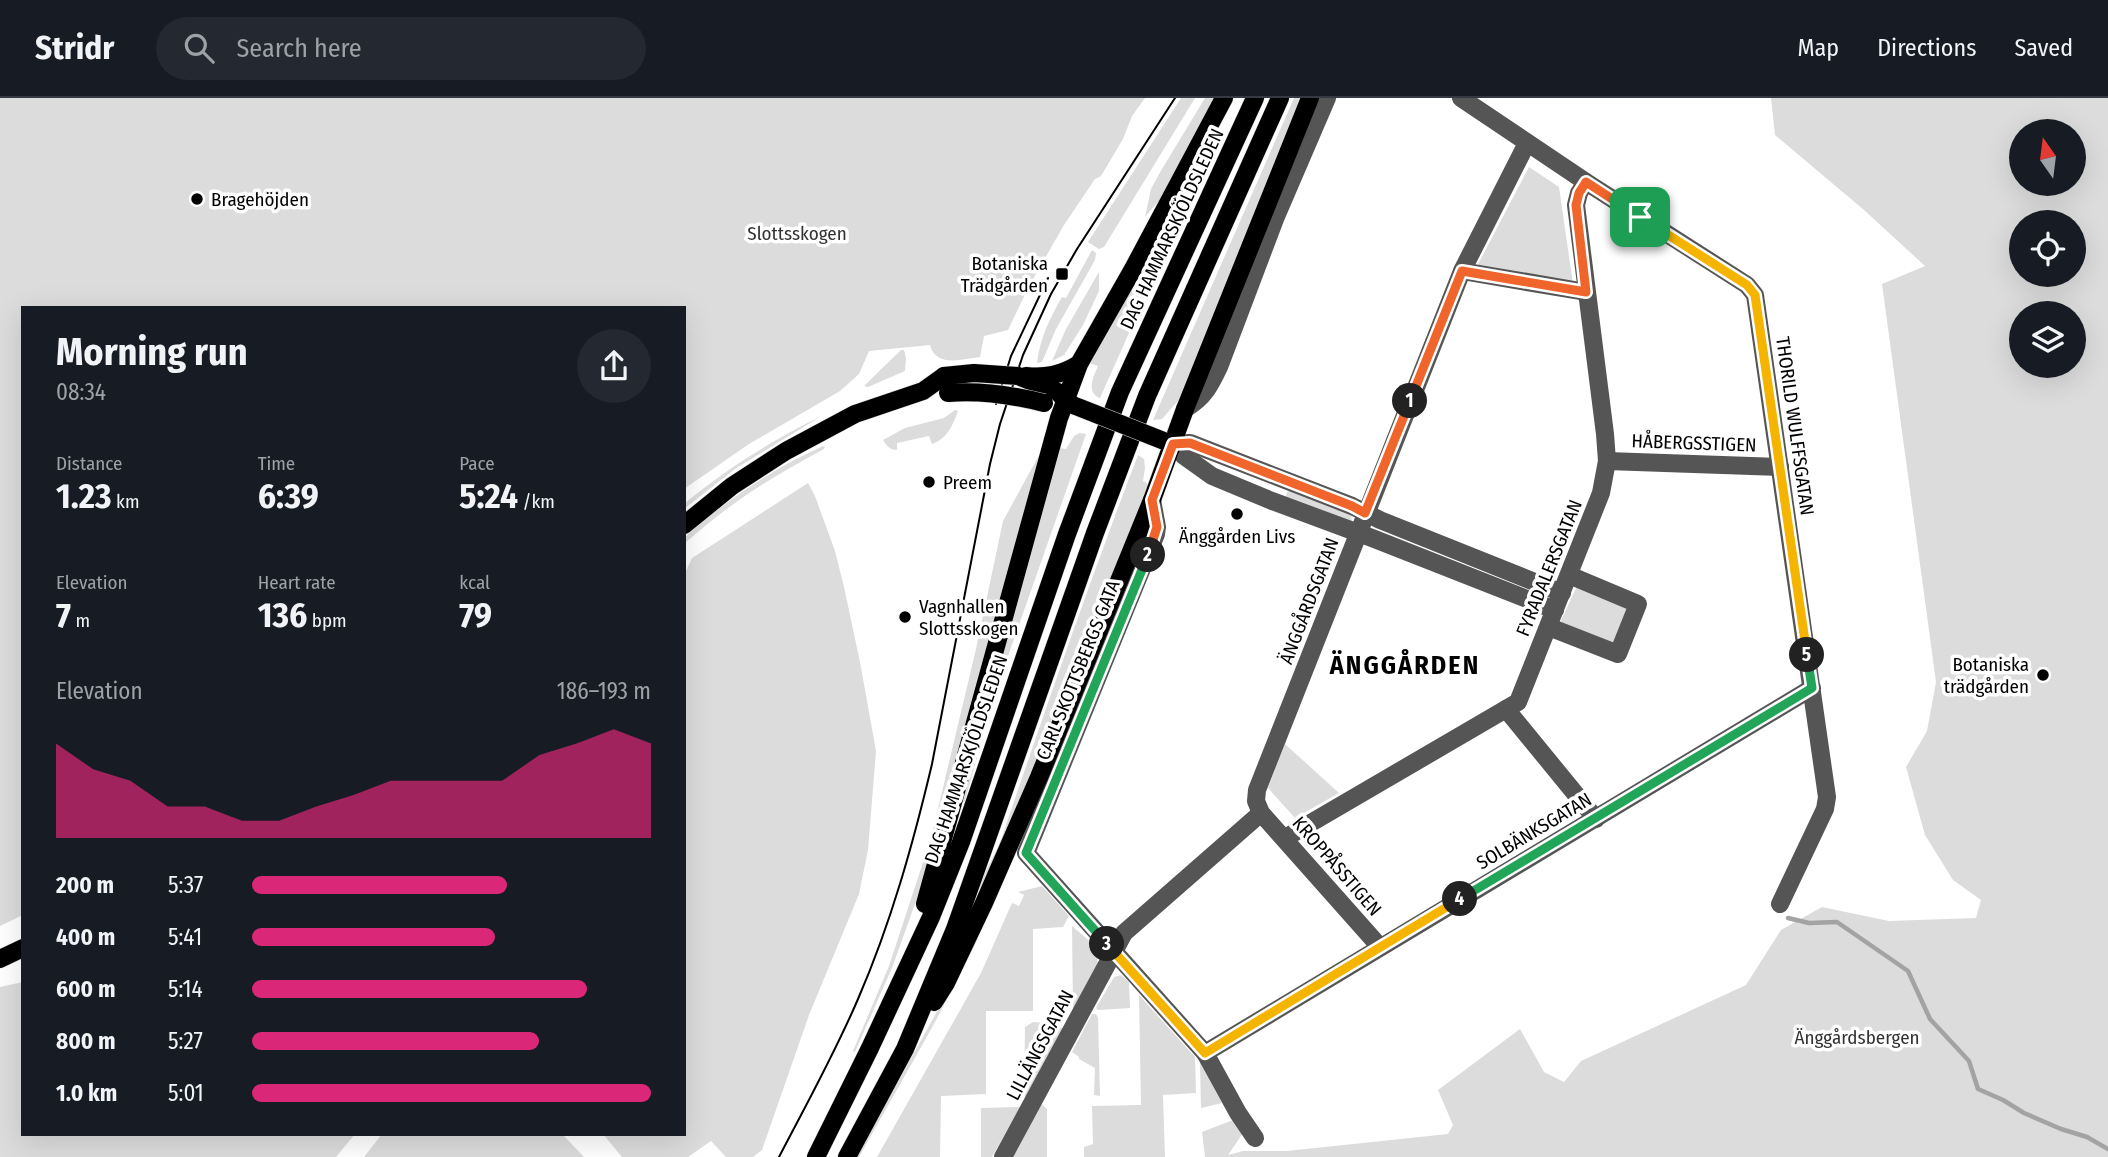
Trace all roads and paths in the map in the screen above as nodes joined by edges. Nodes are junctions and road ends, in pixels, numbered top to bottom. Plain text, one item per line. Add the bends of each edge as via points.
1 (1224, 98) edge
2 (1255, 98) edge
3 (1280, 98) edge
4 (1310, 98) edge
5 (1327, 98) edge
6 (1461, 98) edge
7 (1527, 143) junction
8 (1586, 182) junction
9 (1462, 271) junction
10 (1586, 292) junction
11 (1079, 364) junction
12 (946, 385) junction
13 (1045, 389) junction
14 (1072, 404) junction
15 (1185, 409) junction
16 (1168, 442) junction
17 (1607, 461) junction
18 (1780, 467) junction
19 (1282, 478) junction
20 (1152, 500) junction
21 (1272, 501) junction
22 (1365, 513) junction
23 (686, 523) edge
24 (1357, 534) junction
25 (1459, 562) junction
26 (1569, 575) junction
27 (1562, 593) junction
28 (1552, 619) junction
29 (1812, 688) junction
30 (1506, 709) junction
31 (1261, 813) junction
32 (1596, 819) junction
33 (1285, 838) junction
34 (1780, 904) dead end
35 (1380, 947) junction
36 (21, 949) edge
37 (1114, 952) junction
38 (0, 959) edge
39 (904, 975) junction
40 (905, 1049) junction
41 (1205, 1053) junction
42 (1255, 1138) dead end
43 (816, 1157) edge
44 (847, 1157) edge
45 (1003, 1157) edge

1 - 11 main road
2 - 39 main road, DAG HAMMARSKJÖLDSLEDEN via 1120,392 961,842
3 - 40 main road via 1147,396 955,929
4 - 15 main road
5 - 15 street via 1219,367 1204,395
6 - 7 street, THORILD WULFFSGATAN
7 - 8 street, THORILD WULFFSGATAN
7 - 9 street, ÄNGGÅRDSGATAN
8 - 10 street, FYRADALERSGATAN via 1576,205
8 - 18 street, THORILD WULFFSGATAN via 1752,290
9 - 10 street
9 - 22 street, ÄNGGÅRDSGATAN
10 - 17 street, FYRADALERSGATAN
11 - 13 main road via 1059,374
11 - 14 main road
12 - 13 main road, bridge via 1016,396
12 - 13 main road, bridge via 974,373 1018,376
12 - 23 main road via 855,414 786,451
13 - 14 main road via 1054,405
14 - 16 main road, bridge
14 - 39 main road via 1046,463
15 - 16 main road
16 - 19 street via 1190,443
16 - 20 main road
16 - 21 street via 1212,476
17 - 18 street, HÅBERGSSTIGEN
17 - 26 street, FYRADALERSGATAN via 1601,494
18 - 29 street, THORILD WULFFSGATAN
19 - 21 street
19 - 22 street
20 - 37 street, CARL SKOTTSBERGS GATA via 1156,534 1026,853
20 - 40 main road via 984,903 946,984
21 - 24 street
22 - 24 street, ÄNGGÅRDSGATAN
22 - 25 street
24 - 25 street
24 - 31 street, ÄNGGÅRDSGATAN via 1257,789
25 - 27 street
25 - 28 street
26 - 27 street, FYRADALERSGATAN
26 - 28 street via 1638,604 1618,654
27 - 28 street, FYRADALERSGATAN
28 - 30 street, FYRADALERSGATAN via 1518,702
29 - 32 street, SOLBÄNKSGATAN
29 - 34 street, THORILD WULFFSGATAN via 1827,797
30 - 32 street
30 - 33 street, FYRADALERSGATAN
31 - 33 street, KROPPÅSSTIGEN
31 - 37 street via 1124,933
32 - 35 street, SOLBÄNKSGATAN
33 - 35 street, KROPPÅSSTIGEN
35 - 41 street, SOLBÄNKSGATAN
36 - 38 main road
37 - 41 street
37 - 45 street, LILLÄNGSGATAN
39 - 43 main road, DAG HAMMARSKJÖLDSLEDEN
40 - 44 main road
41 - 42 street

